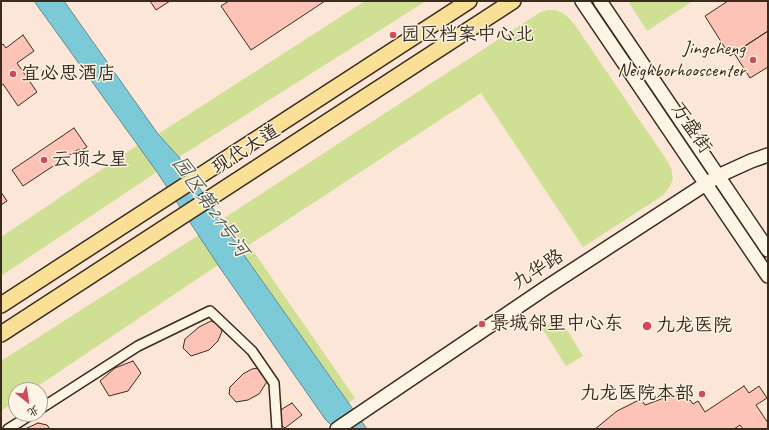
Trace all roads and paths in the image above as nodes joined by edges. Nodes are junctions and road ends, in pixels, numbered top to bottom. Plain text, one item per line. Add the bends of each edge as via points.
1 (469, 1) edge
2 (513, 1) edge
3 (582, 1) edge
4 (600, 1) edge
5 (768, 155) edge
6 (718, 176) junction
7 (706, 184) junction
8 (768, 250) edge
9 (768, 276) edge
10 (1, 305) edge
11 (1, 334) edge
12 (48, 404) edge
13 (19, 422) edge
14 (8, 429) edge
15 (277, 429) edge
16 (337, 429) edge

1 - 10 main road, 现代大道
2 - 11 main road, 现代大道
3 - 7 main road, 万盛街
4 - 6 main road, 万盛街
5 - 6 main road, 九华路
6 - 7 main road, 九华路
6 - 8 main road, 万盛街
7 - 9 main road, 万盛街
7 - 16 main road, 九华路 via 547,286
12 - 15 street via 138,346 210,311 252,351 274,383
13 - 14 street

